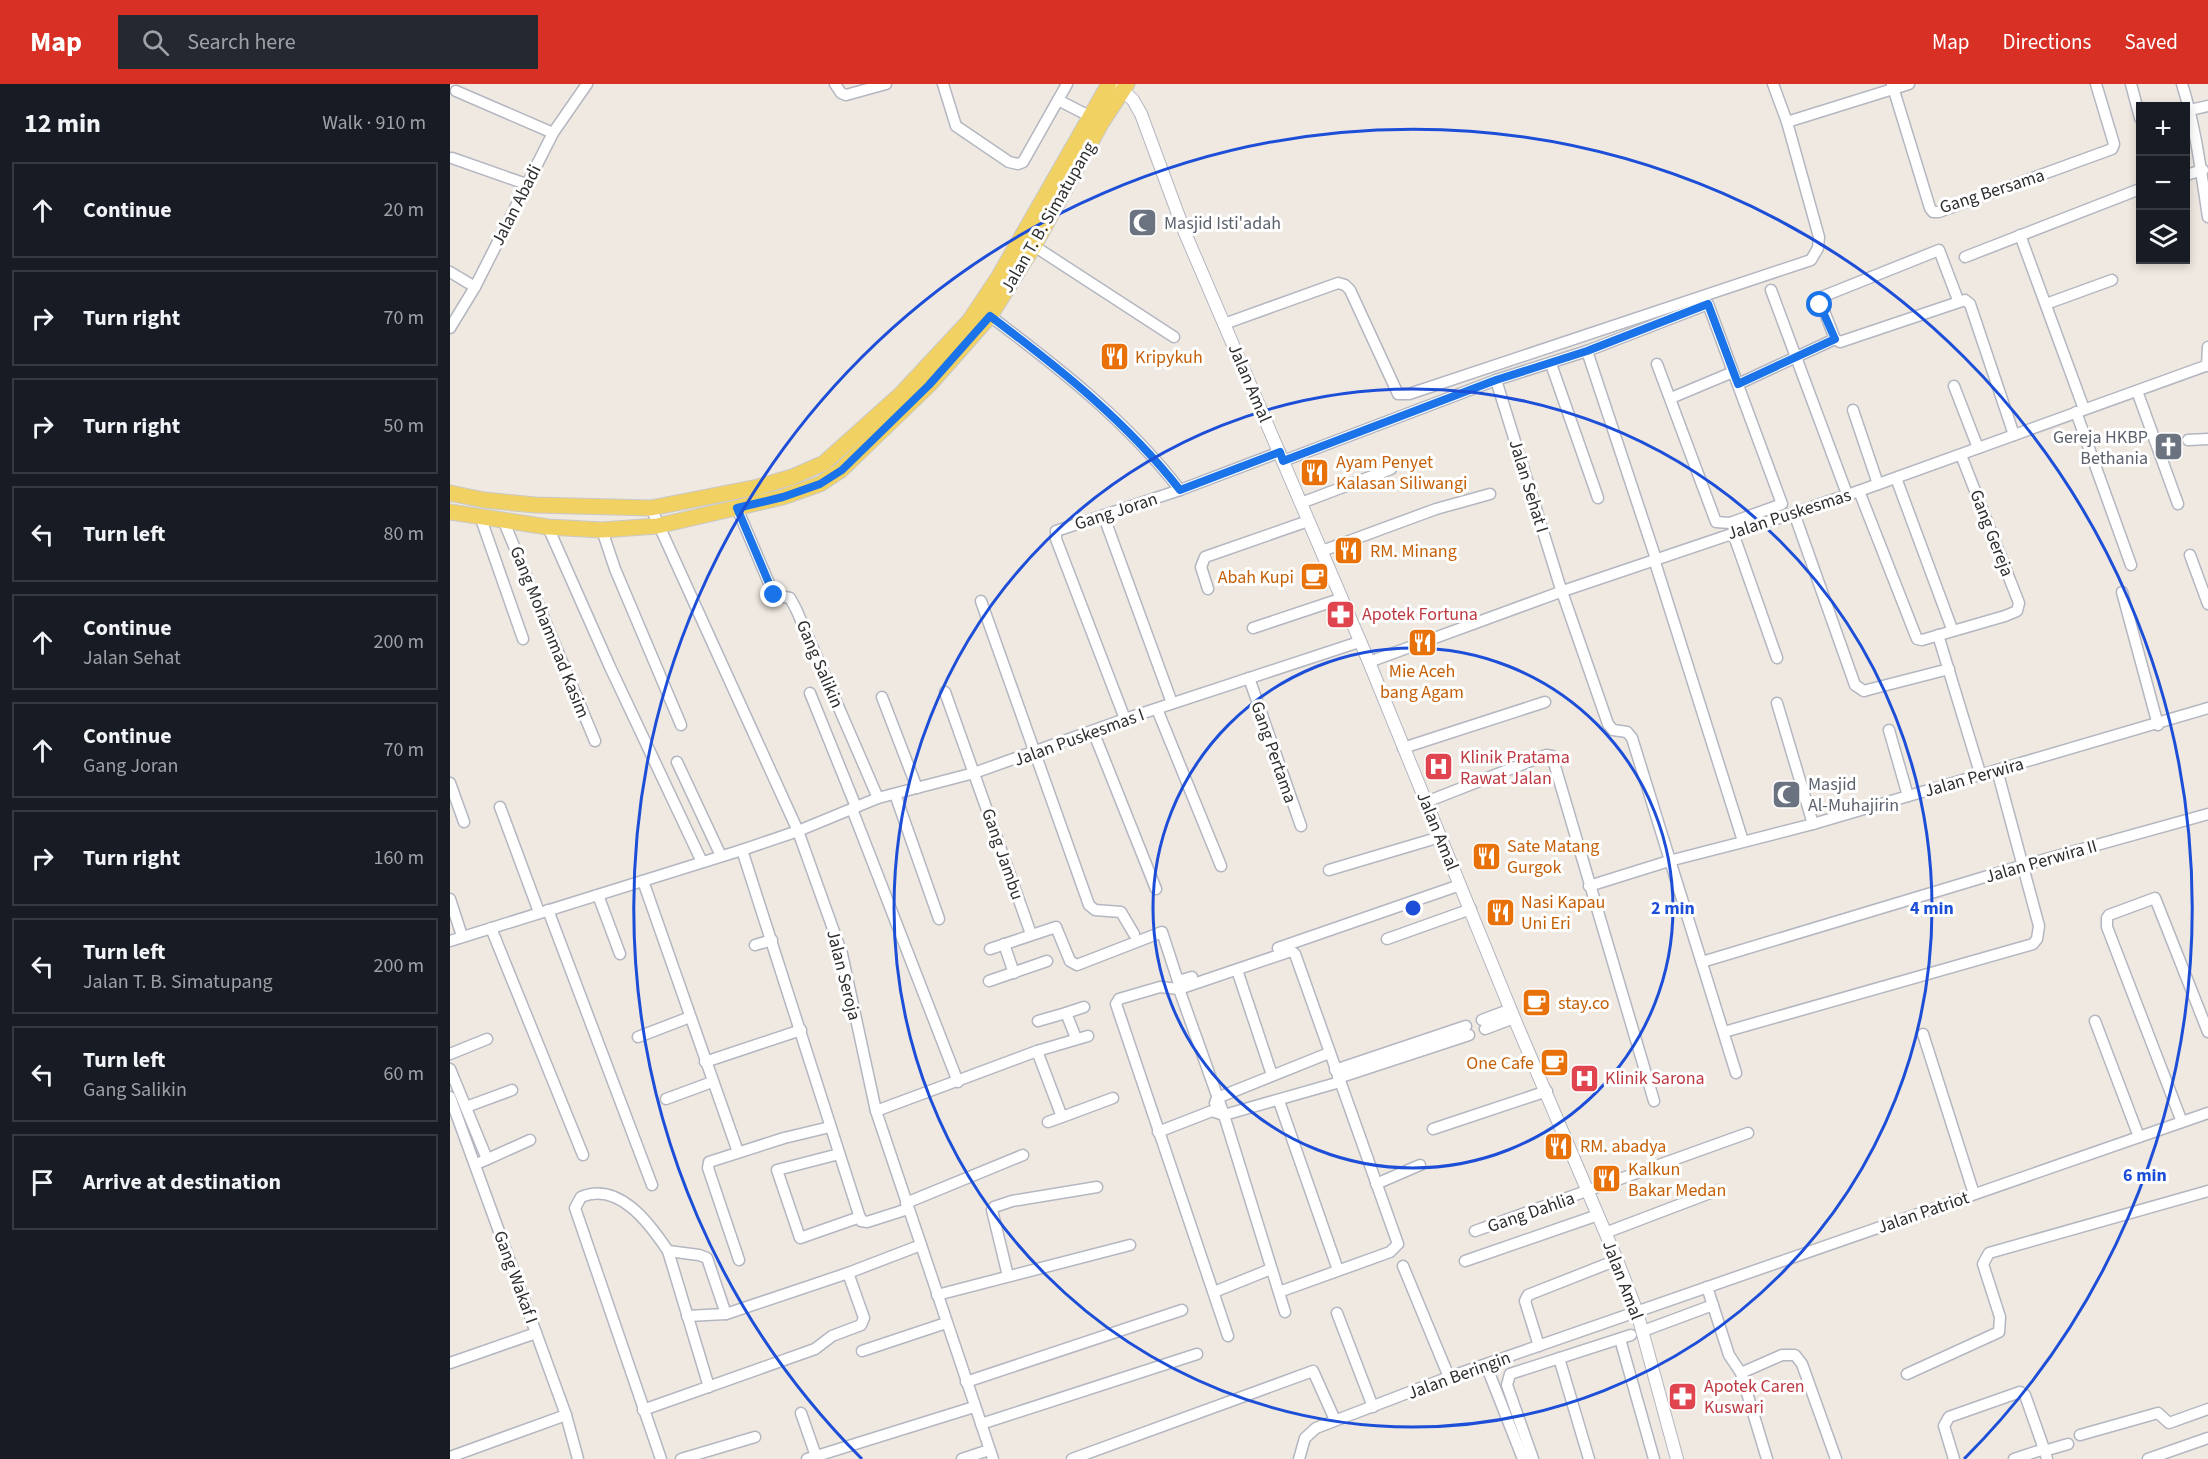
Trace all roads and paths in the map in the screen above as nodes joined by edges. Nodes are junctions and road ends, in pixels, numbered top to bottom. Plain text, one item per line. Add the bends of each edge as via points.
1 (587, 84) edge
2 (835, 84) edge
3 (885, 84) edge
4 (943, 84) edge
5 (1067, 84) edge
6 (1773, 84) edge
7 (1909, 84) edge
8 (2096, 84) edge
9 (2131, 84) edge
10 (2182, 84) edge
11 (1118, 85) edge
12 (1893, 86) edge
13 (456, 91) dead end
14 (1058, 100) junction
15 (2188, 102) edge
16 (2136, 103) edge
17 (2208, 106) edge
18 (2190, 110) joint
19 (1096, 119) junction
20 (1787, 122) junction
21 (553, 133) junction
22 (452, 158) dead end
23 (2203, 170) junction
24 (2190, 174) edge
25 (526, 184) junction
26 (2136, 191) edge
27 (2208, 217) edge
28 (2020, 235) junction
29 (1034, 246) junction
30 (1965, 257) dead end
31 (450, 272) edge
32 (2112, 280) dead end
33 (475, 287) junction
34 (1771, 291) dead end
35 (1958, 300) junction
36 (2046, 304) junction
37 (990, 316) junction
38 (1224, 324) junction
39 (450, 328) edge
40 (1174, 337) dead end
41 (1835, 339) junction
42 (2208, 347) edge
43 (1587, 351) junction
44 (1796, 358) junction
45 (1551, 364) junction
46 (1658, 364) dead end
47 (2207, 366) edge
48 (1733, 372) junction
49 (1496, 380) junction
50 (1738, 384) junction
51 (1954, 386) dead end
52 (2137, 391) junction
53 (1671, 398) junction
54 (906, 399) junction
55 (1853, 410) dead end
56 (2080, 411) junction
57 (2014, 435) junction
58 (2208, 439) edge
59 (2188, 440) dead end
60 (1978, 448) junction
61 (1961, 454) junction
62 (1281, 457) junction
63 (1391, 469) dead end
64 (1896, 478) junction
65 (1878, 484) junction
66 (1180, 490) junction
67 (1859, 491) junction
68 (450, 493) edge
69 (1490, 494) dead end
70 (1846, 494) junction
71 (1598, 498) dead end
72 (1301, 503) junction
73 (1782, 504) junction
74 (2178, 504) dead end
75 (651, 508) junction
76 (737, 508) junction
77 (450, 512) edge
78 (1790, 514) junction
79 (480, 516) junction
80 (1104, 517) junction
81 (1308, 521) junction
82 (504, 522) junction
83 (657, 526) junction
84 (548, 527) junction
85 (602, 530) junction
86 (1733, 533) junction
87 (1322, 551) junction
88 (2190, 555) dead end
89 (1655, 559) junction
90 (2131, 565) dead end
91 (1208, 589) dead end
92 (1563, 591) junction
93 (2122, 592) dead end
94 (1340, 599) junction
95 (981, 601) dead end
96 (2208, 604) edge
97 (1253, 628) dead end
98 (1952, 629) junction
99 (1938, 635) junction
100 (523, 639) dead end
101 (1359, 642) junction
102 (1777, 658) dead end
103 (1369, 662) junction
104 (1948, 669) junction
105 (1249, 678) junction
106 (945, 692) dead end
107 (810, 693) dead end
108 (882, 697) dead end
109 (1545, 702) dead end
110 (1172, 703) junction
111 (1777, 703) dead end
112 (2208, 708) edge
113 (1157, 709) junction
114 (1125, 719) junction
115 (681, 725) dead end
116 (2158, 725) junction
117 (1889, 730) dead end
118 (1093, 731) junction
119 (595, 741) dead end
120 (1403, 748) junction
121 (1037, 752) junction
122 (677, 762) dead end
123 (1997, 770) junction
124 (974, 773) junction
125 (1980, 776) junction
126 (450, 783) edge
127 (917, 788) junction
128 (895, 794) junction
129 (1908, 796) junction
130 (878, 798) junction
131 (1426, 802) junction
132 (500, 807) dead end
133 (854, 808) junction
134 (2208, 814) edge
135 (464, 822) dead end
136 (1813, 824) junction
137 (1301, 825) dead end
138 (798, 831) junction
139 (1440, 837) junction
140 (1743, 841) junction
141 (742, 850) junction
142 (721, 856) junction
143 (1669, 861) junction
144 (702, 862) junction
145 (1221, 866) dead end
146 (2021, 866) junction
147 (1329, 870) dead end
148 (643, 881) junction
149 (1460, 885) junction
150 (1589, 886) junction
151 (1156, 889) dead end
152 (598, 895) junction
153 (450, 899) edge
154 (1471, 909) junction
155 (544, 911) junction
156 (939, 919) dead end
157 (490, 928) junction
158 (1031, 934) junction
159 (1134, 934) dead end
160 (462, 936) junction
161 (772, 939) junction
162 (1387, 939) dead end
163 (450, 940) edge
164 (1004, 944) junction
165 (755, 945) dead end
166 (990, 949) dead end
167 (620, 954) dead end
168 (1047, 961) dead end
169 (1702, 962) junction
170 (1237, 970) junction
171 (1014, 973) junction
172 (989, 981) dead end
173 (1179, 989) junction
174 (1084, 1007) dead end
175 (1066, 1013) junction
176 (1512, 1014) junction
177 (690, 1017) junction
178 (1038, 1021) dead end
179 (2095, 1022) dead end
180 (1483, 1024) dead end
181 (801, 1030) junction
182 (1468, 1030) dead end
183 (1724, 1032) junction
184 (2208, 1032) edge
185 (1923, 1034) dead end
186 (1088, 1036) dead end
187 (638, 1037) dead end
188 (1076, 1038) junction
189 (487, 1039) dead end
190 (1037, 1052) junction
191 (1329, 1053) junction
192 (450, 1054) edge
193 (705, 1062) junction
194 (450, 1069) edge
195 (1736, 1073) dead end
196 (1272, 1075) junction
197 (1338, 1077) junction
198 (712, 1082) junction
199 (958, 1082) junction
200 (512, 1090) dead end
201 (1547, 1091) junction
202 (450, 1097) edge
203 (1113, 1098) dead end
204 (1217, 1098) junction
205 (666, 1099) dead end
206 (1279, 1101) junction
207 (1654, 1101) dead end
208 (466, 1107) junction
209 (876, 1111) junction
210 (1212, 1111) junction
211 (2208, 1113) edge
212 (1224, 1115) junction
213 (1062, 1117) junction
214 (1048, 1122) dead end
215 (2182, 1122) junction
216 (830, 1127) junction
217 (1433, 1129) dead end
218 (1158, 1132) junction
219 (1748, 1132) dead end
220 (2139, 1137) junction
221 (530, 1140) dead end
222 (738, 1152) junction
223 (839, 1154) junction
224 (583, 1155) dead end
225 (1023, 1155) dead end
226 (487, 1159) junction
227 (475, 1165) junction
228 (1420, 1165) dead end
229 (1376, 1184) junction
230 (652, 1185) dead end
231 (1098, 1187) dead end
232 (1718, 1190) dead end
233 (2208, 1191) edge
234 (1588, 1192) junction
235 (1974, 1194) junction
236 (907, 1206) junction
237 (1598, 1215) junction
238 (860, 1217) junction
239 (1475, 1231) dead end
240 (1605, 1233) junction
241 (921, 1245) junction
242 (1130, 1245) dead end
243 (668, 1251) junction
244 (739, 1260) dead end
245 (1617, 1260) junction
246 (1465, 1261) dead end
247 (1403, 1266) dead end
248 (1271, 1269) junction
249 (1338, 1270) junction
250 (848, 1273) junction
251 (1008, 1276) junction
252 (1707, 1287) junction
253 (1214, 1292) junction
254 (1279, 1292) junction
255 (937, 1295) junction
256 (1713, 1305) junction
257 (1182, 1310) dead end
258 (1286, 1312) dead end
259 (1637, 1312) junction
260 (1337, 1313) dead end
261 (726, 1314) junction
262 (687, 1316) junction
263 (946, 1323) junction
264 (536, 1333) junction
265 (1637, 1333) junction
266 (1228, 1336) dead end
267 (1620, 1339) junction
268 (1539, 1346) junction
269 (862, 1351) dead end
270 (1197, 1354) dead end
271 (1559, 1358) junction
272 (450, 1363) edge
273 (1486, 1365) junction
274 (1741, 1373) junction
275 (1907, 1374) dead end
276 (1449, 1377) junction
277 (966, 1382) junction
278 (709, 1387) junction
279 (974, 1407) junction
280 (1372, 1407) junction
281 (2208, 1409) edge
282 (644, 1410) junction
283 (801, 1413) dead end
284 (566, 1414) junction
285 (1335, 1420) junction
286 (981, 1424) junction
287 (2080, 1435) dead end
288 (755, 1437) dead end
289 (2208, 1438) edge
290 (2068, 1444) dead end
291 (2045, 1453) edge
292 (991, 1454) edge
293 (450, 1456) edge
294 (812, 1458) edge
295 (578, 1459) edge
296 (661, 1459) edge
297 (681, 1459) edge
298 (962, 1459) edge
299 (1072, 1459) edge
300 (1299, 1459) edge
301 (1523, 1459) edge
302 (1533, 1459) edge
303 (1589, 1459) edge
304 (1654, 1459) edge
305 (1677, 1459) edge
306 (1767, 1459) edge
307 (1836, 1459) edge
308 (1954, 1459) edge
309 (2014, 1459) edge
310 (2148, 1459) edge

1 - 21 street, Jalan Abadi
2 - 3 street via 846,95
4 - 14 street via 956,126 1012,164 1023,162
5 - 14 street
6 - 20 street
7 - 12 street
8 - 12 street, Gang Bersama via 2114,144 2112,149 1939,212 1930,208
9 - 16 street
10 - 15 street
11 - 19 main road, Jalan T. B. Simatupang
11 - 38 street, Jalan Amal via 1141,114
12 - 20 street
13 - 21 street
14 - 19 street
17 - 18 street
18 - 23 street
19 - 29 main road, Jalan T. B. Simatupang
19 - 54 main road, Jalan T. B. Simatupang via 970,320
20 - 38 street via 1819,237 1811,260 1409,394 1398,394 1345,285 1338,283
21 - 25 street, Jalan Abadi
22 - 25 street
23 - 24 street
23 - 27 street
25 - 33 street, Jalan Abadi
26 - 28 street
28 - 30 street
28 - 36 street
29 - 37 main road, Jalan T. B. Simatupang
29 - 40 street
31 - 33 street
32 - 36 street
33 - 39 street, Jalan Abadi
34 - 44 street
35 - 41 street via 1843,342
35 - 41 street via 1942,253 1936,250 1820,296
35 - 57 street via 1971,304
36 - 56 street
37 - 54 main road, Jalan T. B. Simatupang
37 - 66 street via 1123,426
38 - 62 street, Jalan Amal
41 - 44 street
42 - 47 street
43 - 45 street, Gang Joran
43 - 48 street, Gang Joran via 1708,304
43 - 89 street
44 - 50 street
44 - 70 street
45 - 49 street, Gang Joran
45 - 71 street
46 - 53 street
47 - 52 street, Jalan Puskesmas
48 - 50 street
48 - 53 street
49 - 62 street, Gang Joran
49 - 92 street, Jalan Sehat I
50 - 73 street
51 - 60 street
52 - 56 street, Jalan Puskesmas
52 - 74 street
53 - 73 street via 1716,522 1724,525
54 - 75 main road, Jalan T. B. Simatupang via 824,463 792,477
54 - 76 main road, Jalan T. B. Simatupang via 842,470 820,484
55 - 65 street
56 - 57 street, Jalan Puskesmas
56 - 90 street
57 - 60 street, Jalan Puskesmas
58 - 59 street
60 - 61 street, Jalan Puskesmas
61 - 64 street, Jalan Puskesmas
61 - 98 street, Gang Gereja via 2019,603 2017,611
62 - 66 street, Gang Joran
62 - 72 street, Jalan Amal
63 - 72 street
64 - 65 street, Jalan Puskesmas
64 - 98 street
65 - 67 street, Jalan Puskesmas
66 - 80 street, Gang Joran
67 - 70 street, Jalan Puskesmas
67 - 99 street via 1915,637 1922,640
68 - 75 main road, Jalan T. B. Simatupang via 536,505
69 - 87 street via 1436,509
70 - 78 street, Jalan Puskesmas
72 - 81 street, Jalan Amal
73 - 78 street
75 - 83 street, Jalan Seroja
76 - 83 main road, Jalan T. B. Simatupang
76 - 130 street, Gang Salikin via 774,595 790,598 796,609
77 - 79 main road, Jalan T. B. Simatupang
78 - 86 street, Jalan Puskesmas
78 - 104 street via 1855,686 1871,690
79 - 82 main road, Jalan T. B. Simatupang
79 - 100 street
80 - 110 street
80 - 114 street, Gang Joran via 1060,529 1055,534
81 - 87 street, Jalan Amal
81 - 91 street via 1205,557 1202,567
82 - 84 main road, Jalan T. B. Simatupang
82 - 119 street, Gang Mohammad Kasim
83 - 85 main road, Jalan T. B. Simatupang
83 - 138 street, Jalan Seroja
84 - 85 main road, Jalan T. B. Simatupang
84 - 144 street
85 - 115 street
86 - 89 street, Jalan Puskesmas
86 - 102 street
87 - 94 street, Jalan Amal
88 - 96 street
89 - 92 street, Jalan Puskesmas
89 - 140 street
92 - 103 street, Jalan Puskesmas
92 - 143 street, Jalan Sehat I via 1610,728 1627,732 1632,738
93 - 116 street
94 - 97 street
94 - 101 street, Jalan Amal
95 - 121 street
98 - 99 street
99 - 104 street
101 - 103 street, Jalan Amal
101 - 105 street, Jalan Puskesmas I
103 - 120 street, Jalan Amal
104 - 125 street
105 - 110 street, Jalan Puskesmas I
105 - 137 street, Gang Pertama
106 - 124 street, Gang Jambu
107 - 133 street
108 - 127 street
109 - 120 street
110 - 113 street, Jalan Puskesmas I
111 - 136 street
112 - 116 street, Jalan Perwira
113 - 114 street, Jalan Puskesmas I
113 - 145 street
114 - 118 street, Jalan Puskesmas I
116 - 123 street, Jalan Perwira
117 - 129 street
118 - 121 street, Jalan Puskesmas I
118 - 151 street
120 - 131 street, Jalan Amal
121 - 124 street, Jalan Puskesmas I
121 - 159 street via 1089,905 1095,910 1122,912
122 - 142 street
123 - 125 street, Jalan Perwira
123 - 146 street
124 - 127 street, Jalan Puskesmas I
124 - 158 street, Gang Jambu
125 - 129 street, Jalan Perwira
126 - 135 street
127 - 128 street, Jalan Puskesmas I
128 - 130 street, Jalan Puskesmas I
128 - 156 street
129 - 136 street, Jalan Perwira
130 - 133 street, Jalan Puskesmas I
131 - 139 street, Jalan Amal
131 - 150 street via 1550,755
132 - 155 street
133 - 138 street, Jalan Puskesmas I
133 - 199 street
134 - 146 street, Jalan Perwira II
136 - 140 street, Jalan Perwira
138 - 141 street, Jalan Puskesmas I
138 - 209 street, Jalan Seroja via 842,954
139 - 147 street
139 - 149 street, Jalan Amal
140 - 143 street, Jalan Perwira
141 - 142 street, Jalan Puskesmas I
141 - 161 street
142 - 144 street, Jalan Puskesmas I
143 - 150 street, Jalan Perwira
143 - 169 street, Jalan Sehat I
144 - 148 street, Jalan Puskesmas I
146 - 169 street, Jalan Perwira II
146 - 183 street via 2039,926 2033,944
148 - 152 street, Jalan Puskesmas I
148 - 177 street
149 - 154 street, Jalan Amal
149 - 158 street via 1179,981 1162,932 1077,965 1070,961 1058,928
150 - 207 street
152 - 155 street, Jalan Puskesmas I
152 - 167 street
153 - 160 street
154 - 162 street
154 - 176 street, Jalan Amal
155 - 157 street, Jalan Puskesmas I
155 - 230 street
157 - 160 street, Jalan Puskesmas I
157 - 224 street
158 - 164 street
160 - 163 street, Jalan Puskesmas I
161 - 165 street
161 - 181 street
164 - 166 street
164 - 171 street
168 - 171 street
169 - 183 street, Jalan Sehat I
170 - 173 street
170 - 191 street via 1293,951
170 - 196 street
171 - 172 street
173 - 204 street
173 - 218 street via 1160,987 1119,999 1116,1004
174 - 175 street
175 - 178 street
175 - 188 street
176 - 180 street
176 - 201 street, Jalan Amal
177 - 187 street
177 - 193 street
179 - 220 street
181 - 193 street
181 - 216 street
182 - 197 street
183 - 195 street, Jalan Sehat I
184 - 215 street via 2155,898 2109,915 2107,927
185 - 235 street
186 - 188 street
188 - 190 street
189 - 192 street
190 - 199 street
190 - 213 street
191 - 196 street
191 - 197 street
193 - 198 street
194 - 208 street
196 - 204 street
197 - 206 street
197 - 229 street
198 - 205 street
198 - 222 street
199 - 209 street
200 - 208 street
201 - 217 street
201 - 234 street, Jalan Amal
202 - 227 street, Gang Wakaf I
203 - 213 street
204 - 210 street
204 - 212 street
206 - 212 street
206 - 249 street
208 - 226 street
209 - 236 street, Jalan Seroja
210 - 212 street
210 - 218 street
211 - 215 street, Jalan Patriot
212 - 248 street
213 - 214 street
215 - 220 street, Jalan Patriot
216 - 222 street
216 - 223 street
218 - 253 street
219 - 234 street, Gang Dahlia
220 - 235 street, Jalan Patriot
221 - 226 street
222 - 244 street via 711,1161 708,1166
223 - 238 street
223 - 238 street via 777,1170 781,1184 800,1239
225 - 236 street
226 - 227 street
227 - 264 street, Gang Wakaf I
228 - 229 street
229 - 249 street via 1398,1244 1396,1249
231 - 251 street via 994,1207
232 - 240 street
233 - 275 street via 1989,1252 1983,1264 2002,1325 1999,1332
234 - 237 street, Jalan Amal
234 - 239 street, Gang Dahlia
235 - 252 street, Jalan Patriot
236 - 238 street via 866,1222
236 - 241 street, Jalan Seroja
237 - 240 street, Jalan Amal
237 - 246 street
240 - 245 street, Jalan Amal
241 - 250 street
241 - 255 street, Jalan Seroja
242 - 251 street
243 - 261 street via 707,1258
243 - 262 street
243 - 282 street via 651,1227 620,1200 590,1194 576,1203
245 - 259 street, Jalan Amal
245 - 268 street via 1528,1294 1525,1300
247 - 276 street
248 - 253 street
248 - 254 street
249 - 254 street
250 - 261 street
250 - 278 street via 863,1323 832,1336 815,1349
251 - 255 street
252 - 256 street
252 - 259 street, Jalan Patriot
253 - 266 street
254 - 258 street
255 - 263 street, Jalan Seroja
256 - 265 street
256 - 274 street via 1732,1361
257 - 277 street
259 - 265 street, Jalan Amal
259 - 268 street, Jalan Beringin
260 - 280 street
261 - 262 street
262 - 278 street
263 - 269 street
263 - 277 street, Jalan Seroja
264 - 272 street
264 - 284 street, Gang Wakaf I
265 - 267 street
265 - 305 street, Jalan Amal
267 - 271 street
267 - 304 street
268 - 273 street, Jalan Beringin
270 - 286 street
271 - 302 street via 1515,1371 1507,1380
271 - 303 street
273 - 276 street, Jalan Beringin
273 - 301 street
274 - 306 street
274 - 307 street via 1782,1355 1798,1358
276 - 280 street, Jalan Beringin
277 - 279 street, Jalan Seroja
278 - 282 street
279 - 286 street, Jalan Seroja
279 - 294 street
280 - 285 street, Jalan Beringin
281 - 287 street via 2175,1422 2166,1422 2158,1413
282 - 296 street
283 - 294 street
284 - 293 street
284 - 295 street, Gang Wakaf I
285 - 299 street via 1314,1371
285 - 300 street, Jalan Beringin via 1310,1432 1301,1445
286 - 292 street, Jalan Seroja
288 - 297 street
289 - 310 street
290 - 291 street
291 - 308 street via 2025,1395 2020,1392 1948,1417 1944,1426
291 - 309 street
292 - 298 street

